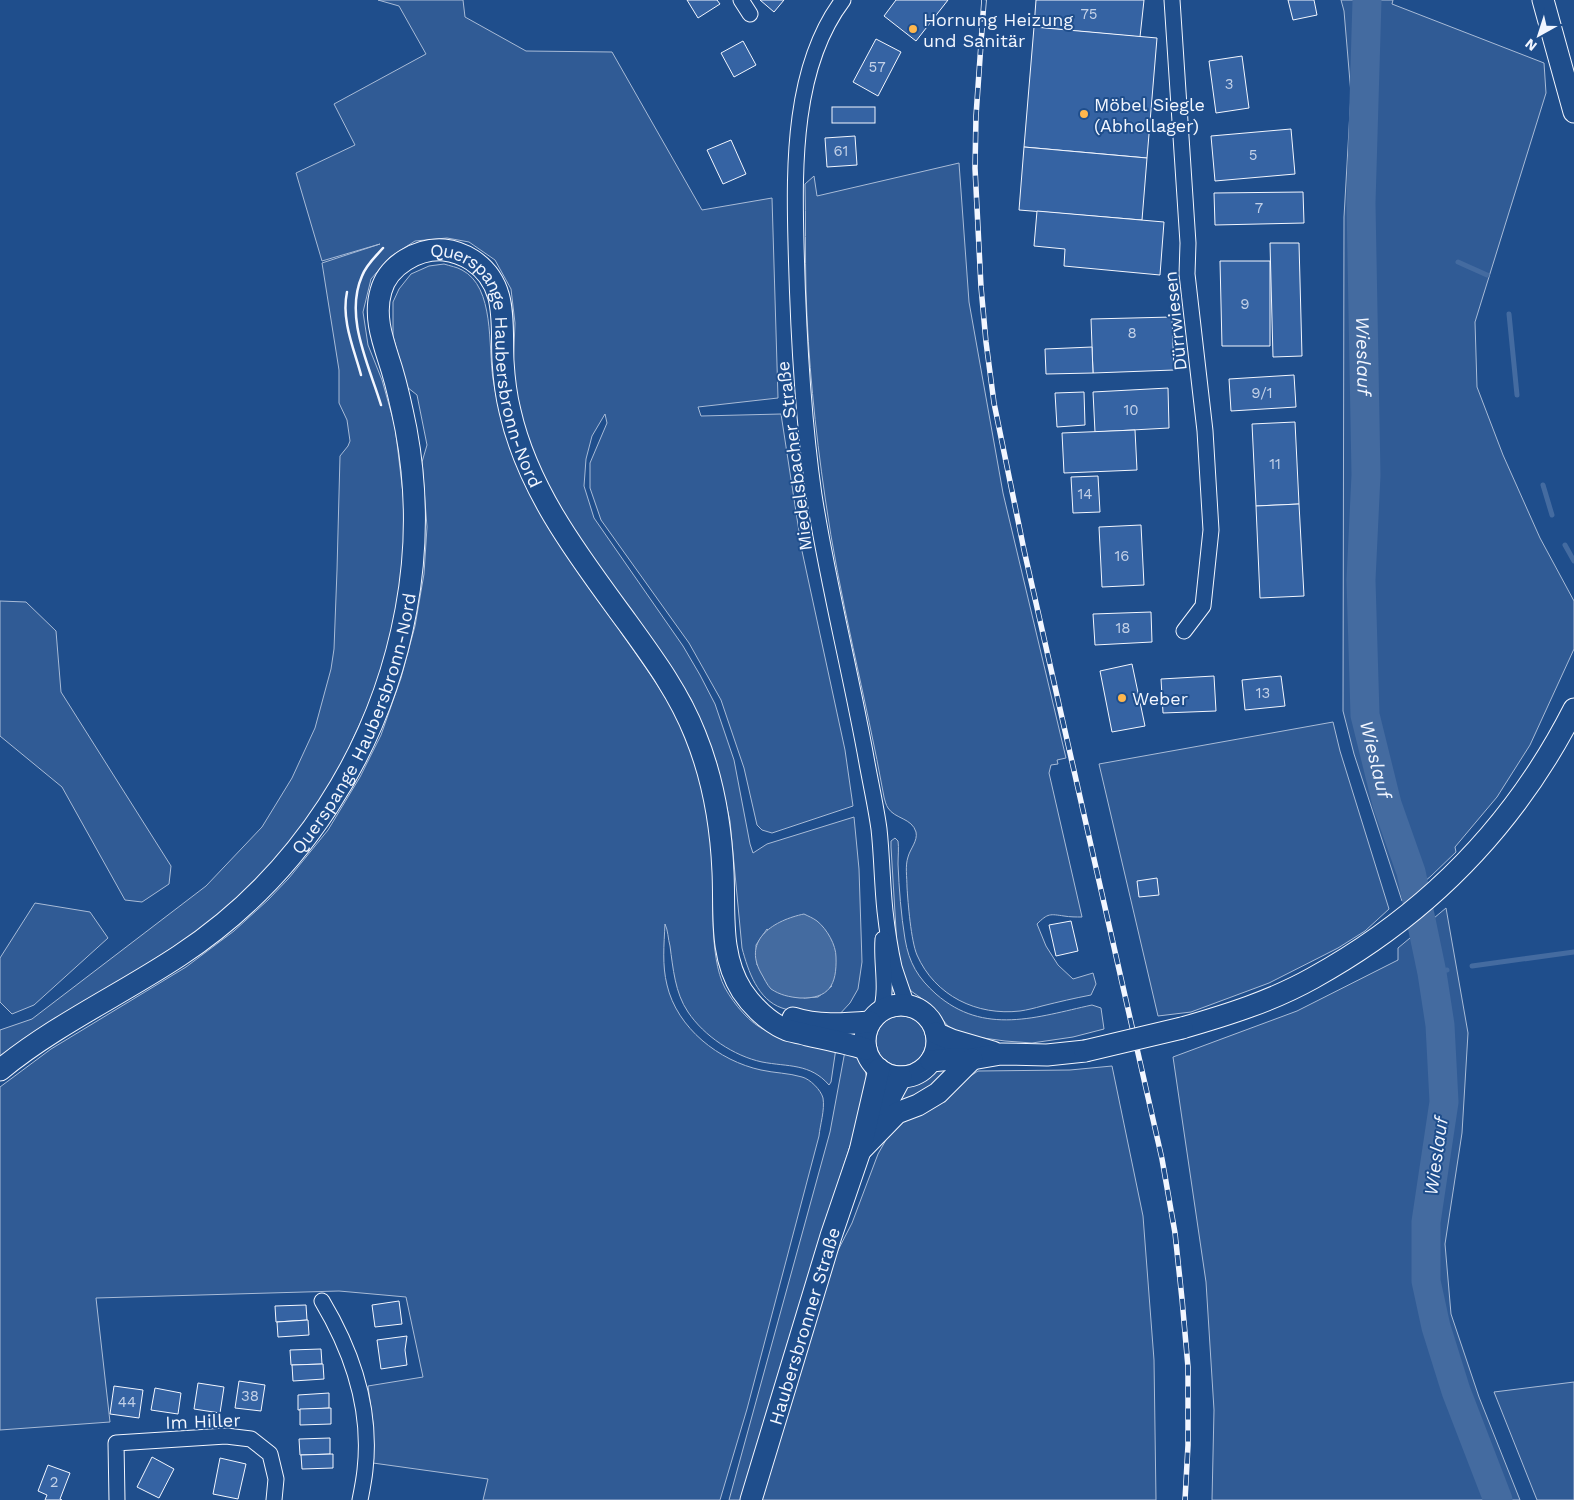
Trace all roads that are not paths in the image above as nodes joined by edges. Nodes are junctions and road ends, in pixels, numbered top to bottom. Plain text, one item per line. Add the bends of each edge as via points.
1 (741, 0) edge
2 (842, 0) edge
3 (1172, 0) edge
4 (1543, 0) edge
5 (750, 14) dead end
6 (1573, 102) edge
7 (1184, 631) dead end
8 (1574, 709) edge
9 (885, 910) junction
10 (907, 1006) junction
11 (756, 1008) junction
12 (875, 1017) junction
13 (936, 1033) junction
14 (866, 1049) junction
15 (1001, 1054) junction
16 (972, 1059) junction
17 (931, 1061) junction
18 (879, 1069) junction
19 (0, 1070) edge
20 (901, 1077) junction
21 (860, 1151) junction
22 (322, 1301) dead end
23 (117, 1500) edge
24 (274, 1500) edge
25 (360, 1500) edge
26 (751, 1500) edge

1 - 5 street
2 - 9 street, Miedelsbacher Straße via 818,43 799,120 795,216 797,291 803,402 814,495 879,827
3 - 7 street, Dürrwiesen via 1188,243 1187,274 1205,431 1211,530 1203,606
4 - 6 main road
8 - 15 main road, bridge via 1527,788 1462,867 1383,935 1311,979 1257,1003 1182,1028 1085,1050 1047,1055
9 - 10 street via 894,966
9 - 12 street via 882,952 884,1000
10 - 12 main road via 889,1007
10 - 13 main road via 926,1015
11 - 12 main road via 797,1019 842,1024
11 - 14 main road, Querspange Haubersbronn-Nord via 788,1031
11 - 19 main road, Querspange Haubersbronn-Nord via 736,981 725,945 718,814 695,733 676,694 588,570 532,475 510,413 505,384 502,305 497,288 482,267 465,256 446,250 429,251 412,256 398,266 385,281 380,295 378,316 381,335 408,438 413,482 413,562 401,640 390,678 376,716 340,788 292,856 242,908 180,956 42,1039
12 - 14 main road via 865,1035
13 - 15 main road
13 - 17 main road via 937,1043
14 - 18 main road via 870,1060
15 - 16 main road
16 - 17 main road
16 - 21 main road via 938,1093 898,1113
17 - 20 main road via 923,1070
18 - 20 main road
18 - 21 main road
20 - 21 main road
21 - 26 main road, Haubersbronner Straße
22 - 25 street via 355,1369 363,1403 367,1441
23 - 24 street, Im Hiller via 116,1443 226,1436 251,1439 270,1454 276,1479

